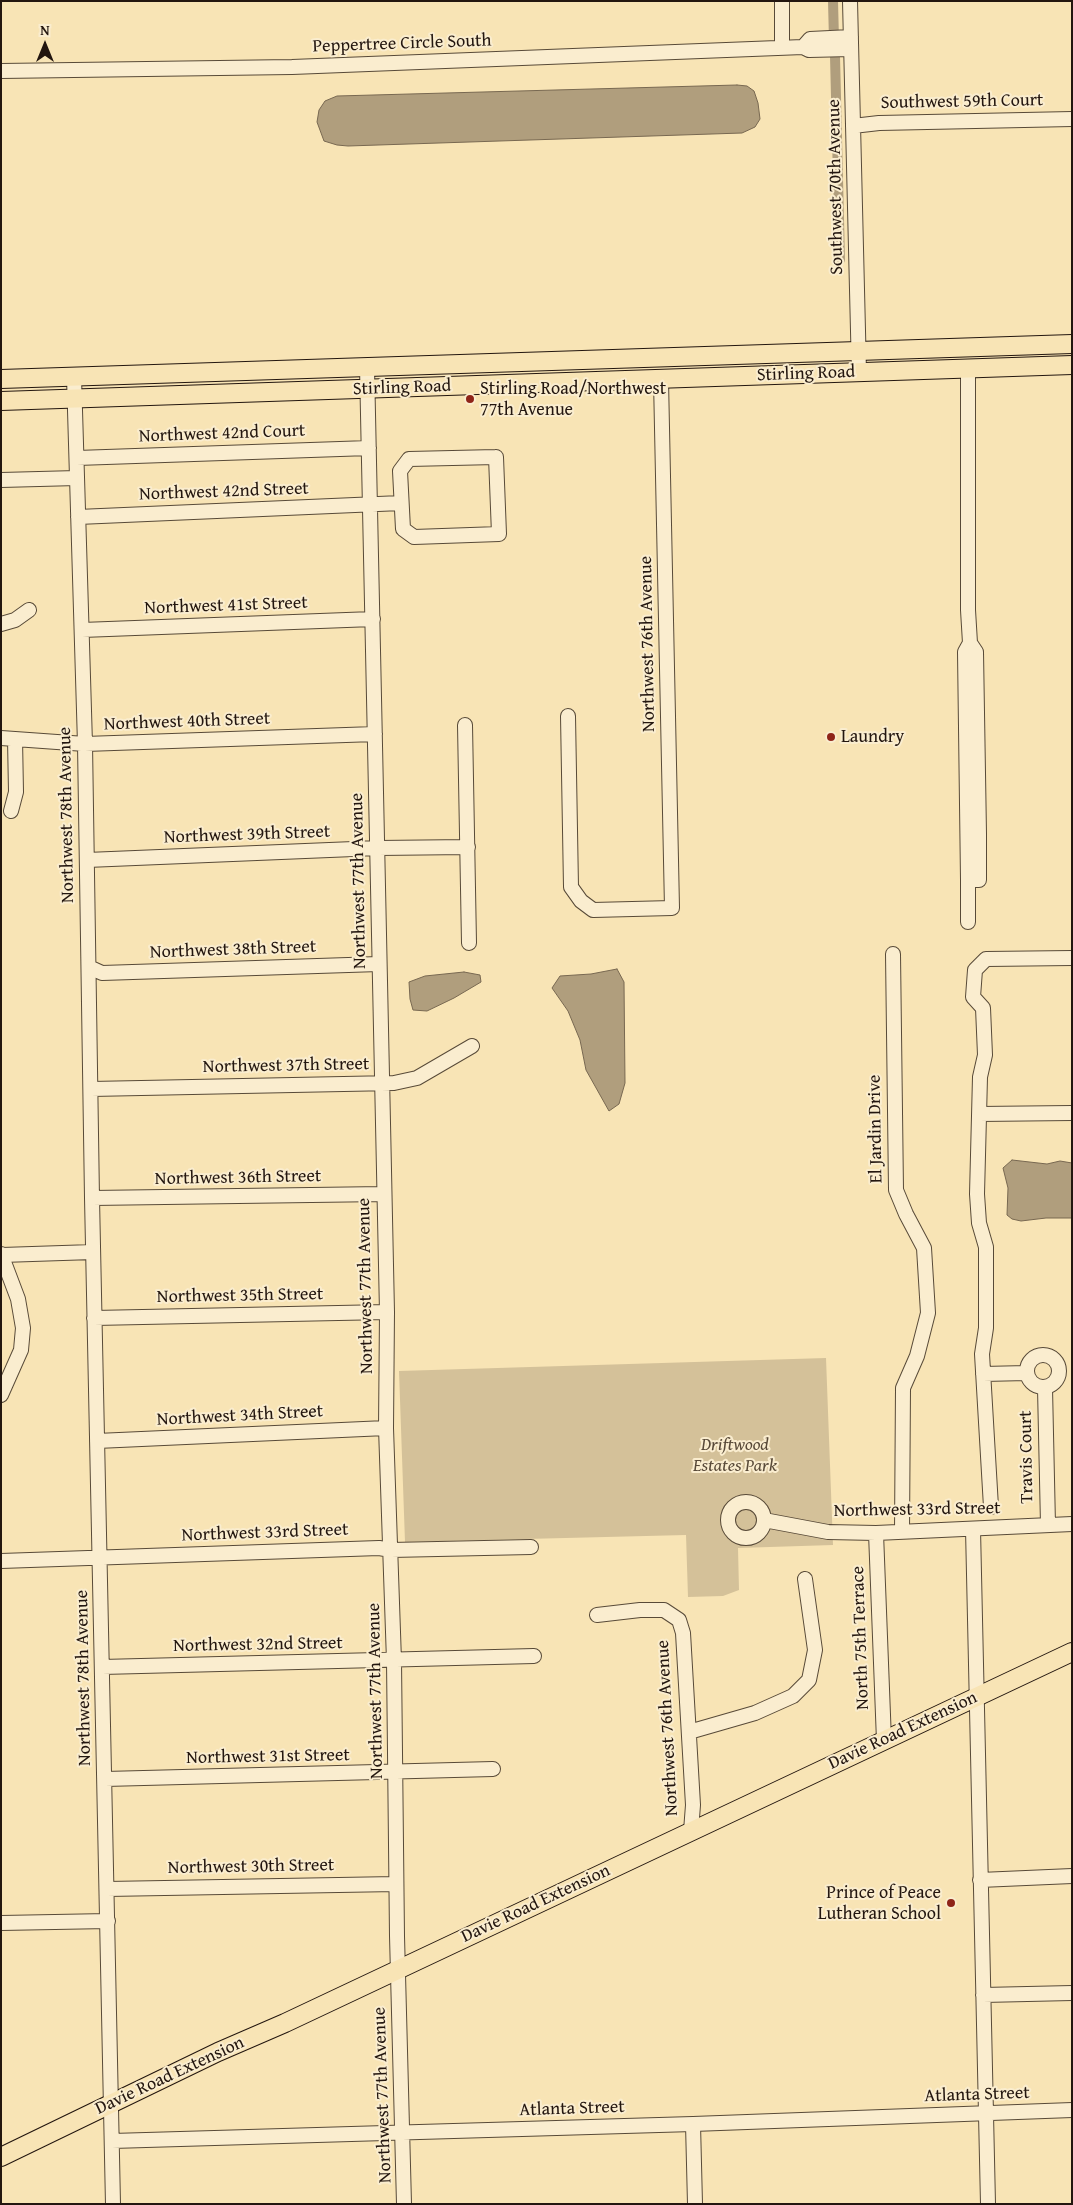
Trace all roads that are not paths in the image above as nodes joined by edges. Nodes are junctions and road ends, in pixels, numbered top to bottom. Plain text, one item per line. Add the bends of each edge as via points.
1 (782, 1) edge
2 (850, 1) edge
3 (851, 43) junction
4 (782, 48) junction
5 (1, 70) edge
6 (1072, 118) edge
7 (854, 126) junction
8 (1072, 344) edge
9 (858, 351) junction
10 (1072, 365) edge
11 (368, 367) junction
12 (968, 369) junction
13 (859, 372) junction
14 (74, 377) junction
15 (1, 379) edge
16 (661, 380) junction
17 (368, 389) junction
18 (74, 399) junction
19 (1, 401) edge
20 (369, 448) junction
21 (77, 458) junction
22 (77, 478) junction
23 (1, 480) edge
24 (401, 503) junction
25 (370, 505) junction
26 (78, 517) junction
27 (29, 610) dead end
28 (373, 619) junction
29 (1, 624) edge
30 (82, 630) junction
31 (568, 716) dead end
32 (465, 725) dead end
33 (375, 734) junction
34 (8, 739) edge
35 (85, 744) junction
36 (11, 811) dead end
37 (468, 847) junction
38 (378, 848) junction
39 (87, 860) junction
40 (968, 922) dead end
41 (469, 943) dead end
42 (892, 954) dead end
43 (1072, 958) edge
44 (379, 964) junction
45 (89, 966) junction
46 (472, 1046) dead end
47 (381, 1082) junction
48 (91, 1089) junction
49 (1072, 1113) edge
50 (979, 1114) junction
51 (384, 1194) junction
52 (92, 1198) junction
53 (93, 1252) junction
54 (1, 1255) edge
55 (387, 1312) junction
56 (94, 1318) junction
57 (1066, 1370) edge
58 (1027, 1373) junction
59 (983, 1374) junction
60 (1044, 1388) junction
61 (1, 1394) edge
62 (386, 1428) junction
63 (97, 1441) junction
64 (990, 1507) dead end
65 (764, 1520) dead end
66 (1072, 1524) edge
67 (1048, 1525) junction
68 (973, 1528) junction
69 (902, 1532) junction
70 (876, 1533) junction
71 (531, 1547) dead end
72 (391, 1550) junction
73 (100, 1557) junction
74 (1, 1561) edge
75 (805, 1579) dead end
76 (597, 1615) dead end
77 (1072, 1652) edge
78 (534, 1656) dead end
79 (394, 1661) junction
80 (102, 1667) junction
81 (977, 1696) junction
82 (689, 1732) junction
83 (884, 1741) junction
84 (493, 1769) dead end
85 (396, 1772) junction
86 (105, 1779) junction
87 (691, 1831) junction
88 (1072, 1876) edge
89 (980, 1880) junction
90 (396, 1884) junction
91 (107, 1889) junction
92 (108, 1921) junction
93 (1, 1922) edge
94 (399, 1968) junction
95 (1072, 1993) edge
96 (983, 1996) junction
97 (111, 2104) junction
98 (1072, 2110) edge
99 (985, 2113) junction
100 (693, 2124) junction
101 (403, 2132) junction
102 (112, 2141) junction
103 (1, 2157) edge
104 (113, 2204) edge
105 (404, 2204) edge
106 (695, 2204) edge
107 (988, 2204) edge

1 - 4 street
2 - 3 street, Southwest 70th Avenue
3 - 4 street, Peppertree Circle South via 810,39 803,46
3 - 7 street, Southwest 70th Avenue
4 - 5 street, Peppertree Circle South via 292,67
6 - 7 street, Southwest 59th Court
7 - 9 street, Southwest 70th Avenue
8 - 9 main road, Stirling Road
9 - 11 main road, Stirling Road
9 - 13 street, Southwest 70th Avenue
10 - 12 main road, Stirling Road
11 - 14 main road, Stirling Road
11 - 17 street, Northwest 77th Avenue
12 - 13 main road, Stirling Road
12 - 40 street via 968,610 970,643 976,652 977,667 979,844 979,880 968,880
13 - 16 main road, Stirling Road
14 - 15 main road, Stirling Road
14 - 18 street, Northwest 78th Avenue
16 - 17 main road, Stirling Road
16 - 31 street, Northwest 76th Avenue via 672,908 593,910 581,902 571,887
17 - 18 main road, Stirling Road
17 - 20 street, Northwest 77th Avenue
18 - 19 main road, Stirling Road
18 - 21 street, Northwest 78th Avenue
20 - 21 street, Northwest 42nd Court
20 - 25 street, Northwest 77th Avenue
21 - 22 street, Northwest 78th Avenue
22 - 23 street
22 - 26 street, Northwest 78th Avenue
24 - 24 street via 403,530 414,537 499,534 496,457 409,459 400,470
24 - 25 street, Northwest 42nd Street
25 - 26 street, Northwest 42nd Street
25 - 28 street, Northwest 77th Avenue
26 - 30 street, Northwest 78th Avenue
27 - 29 street via 15,620
28 - 30 street, Northwest 41st Street
28 - 33 street, Northwest 77th Avenue
30 - 35 street, Northwest 78th Avenue
32 - 37 street
33 - 35 street, Northwest 40th Street
33 - 38 street, Northwest 77th Avenue
34 - 35 street, Northwest 40th Street
34 - 36 street via 16,792
35 - 39 street, Northwest 78th Avenue
37 - 38 street, Northwest 39th Street
37 - 41 street
38 - 39 street, Northwest 39th Street
38 - 44 street, Northwest 77th Avenue
39 - 45 street, Northwest 78th Avenue
42 - 69 street, El Jardin Drive via 896,1190 924,1248 928,1313 917,1356 904,1388
43 - 50 street via 986,959 975,970 973,996 983,1008 985,1055 980,1077
44 - 45 street, Northwest 38th Street via 102,973
44 - 47 street, Northwest 77th Avenue
45 - 48 street, Northwest 78th Avenue
46 - 47 street, Northwest 37th Street via 417,1078
47 - 48 street, Northwest 37th Street
47 - 51 street, Northwest 77th Avenue
48 - 52 street, Northwest 78th Avenue
49 - 50 street
50 - 59 street via 977,1194 979,1223 986,1247
51 - 52 street, Northwest 36th Street
51 - 55 street, Northwest 77th Avenue
52 - 53 street, Northwest 78th Avenue
53 - 54 street
53 - 56 street, Northwest 78th Avenue
54 - 61 street via 18,1299 23,1328 21,1350
55 - 56 street, Northwest 35th Street
55 - 62 street, Northwest 77th Avenue
56 - 63 street, Northwest 78th Avenue
57 - 58 street, Travis Court via 1054,1359 1042,1355 1031,1360
57 - 60 street, Travis Court via 1056,1382
58 - 59 street
58 - 60 street, Travis Court via 1032,1384
59 - 64 street
60 - 67 street, Travis Court
62 - 63 street, Northwest 34th Street
62 - 72 street, Northwest 77th Avenue
63 - 73 street, Northwest 78th Avenue
65 - 70 street, Northwest 33rd Street via 828,1532
66 - 67 street, Northwest 33rd Street
67 - 68 street, Northwest 33rd Street
68 - 69 street, Northwest 33rd Street
68 - 81 street
69 - 70 street, Northwest 33rd Street
70 - 83 street, North 75th Terrace
71 - 72 street, Northwest 33rd Street
72 - 73 street, Northwest 33rd Street
72 - 79 street, Northwest 77th Avenue
73 - 74 street, Northwest 33rd Street
73 - 80 street, Northwest 78th Avenue
75 - 82 street via 815,1650 809,1680 793,1696 754,1713
76 - 82 street, Northwest 76th Avenue via 664,1610 679,1620 683,1633
77 - 81 main road, Davie Road Extension
78 - 79 street, Northwest 32nd Street
79 - 80 street, Northwest 32nd Street
79 - 85 street, Northwest 77th Avenue
80 - 86 street, Northwest 78th Avenue
81 - 83 main road, Davie Road Extension
81 - 89 street
82 - 87 street, Northwest 76th Avenue via 693,1805
83 - 87 main road, Davie Road Extension
84 - 85 street, Northwest 31st Street
85 - 86 street, Northwest 31st Street
85 - 90 street, Northwest 77th Avenue
86 - 91 street, Northwest 78th Avenue
87 - 94 main road, Davie Road Extension
88 - 89 street
89 - 96 street
90 - 91 street, Northwest 30th Street
90 - 94 street, Northwest 77th Avenue
91 - 92 street, Northwest 78th Avenue
92 - 93 street
92 - 97 street, Northwest 78th Avenue
94 - 97 main road, Davie Road Extension
94 - 101 street, Northwest 77th Avenue
95 - 96 street
96 - 99 street
97 - 102 street
97 - 103 main road, Davie Road Extension
98 - 99 street, Atlanta Street
99 - 100 street, Atlanta Street
99 - 107 street
100 - 101 street, Atlanta Street
100 - 106 street
101 - 102 street, Atlanta Street
101 - 105 street, Northwest 77th Avenue
102 - 104 street

